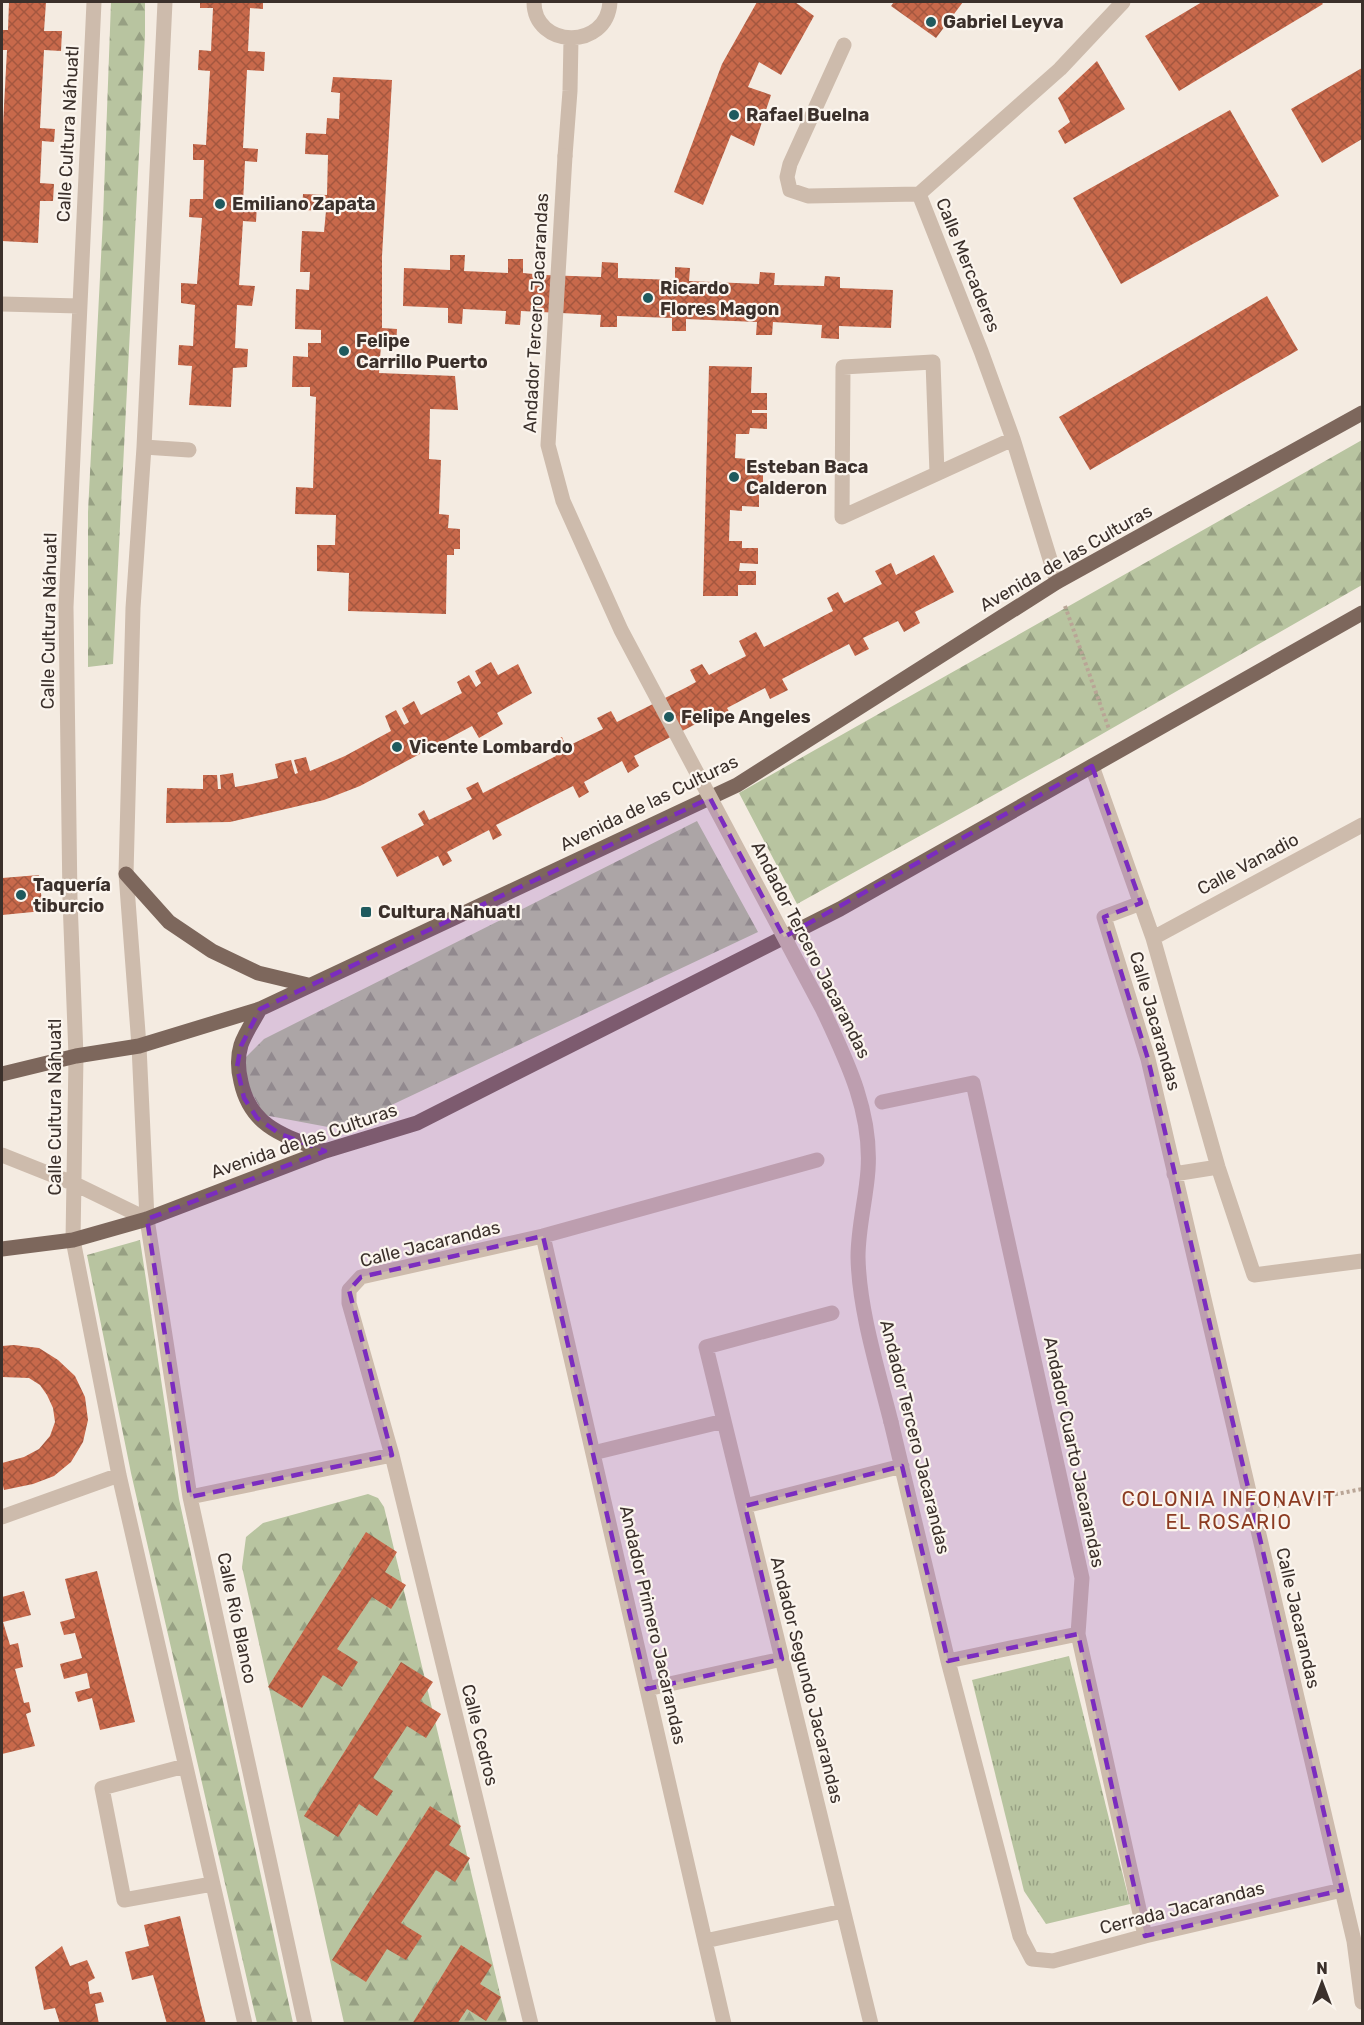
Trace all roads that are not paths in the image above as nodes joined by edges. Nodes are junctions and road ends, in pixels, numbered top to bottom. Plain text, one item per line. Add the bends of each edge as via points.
1 (94, 2) edge
2 (165, 2) edge
3 (534, 2) edge
4 (610, 2) edge
5 (1123, 2) edge
6 (571, 39) junction
7 (844, 45) dead end
8 (919, 194) junction
9 (2, 304) edge
10 (80, 306) junction
11 (1362, 413) edge
12 (1013, 439) junction
13 (144, 447) junction
14 (189, 450) dead end
15 (937, 474) junction
16 (1057, 582) junction
17 (1362, 613) edge
18 (1092, 766) junction
19 (1362, 825) edge
20 (126, 874) junction
21 (1141, 903) junction
22 (1153, 938) junction
23 (308, 985) junction
24 (260, 1008) junction
25 (139, 1046) junction
26 (76, 1056) junction
27 (2, 1074) edge
28 (882, 1102) dead end
29 (325, 1151) junction
30 (2, 1155) edge
31 (817, 1160) dead end
32 (1218, 1167) junction
33 (1174, 1174) junction
34 (75, 1184) junction
35 (147, 1219) junction
36 (543, 1236) junction
37 (73, 1240) junction
38 (2, 1249) edge
39 (1362, 1261) edge
40 (832, 1313) dead end
41 (724, 1421) junction
42 (593, 1453) junction
43 (392, 1455) junction
44 (902, 1466) junction
45 (119, 1476) junction
46 (190, 1497) junction
47 (745, 1506) junction
48 (2, 1517) edge
49 (1078, 1634) junction
50 (782, 1659) junction
51 (948, 1661) junction
52 (647, 1689) junction
53 (185, 1767) junction
54 (212, 1884) junction
55 (1342, 1890) junction
56 (843, 1911) junction
57 (1145, 1936) junction
58 (1358, 1940) edge
59 (705, 1941) junction
60 (1032, 1959) joint
61 (1362, 2002) edge
62 (245, 2024) edge
63 (305, 2024) edge
64 (531, 2024) edge
65 (724, 2024) edge
66 (871, 2024) edge

1 - 10 street, Calle Cultura Náhuatl
2 - 13 street
3 - 6 street via 547,29
4 - 6 street via 608,15 594,33
5 - 8 street, Calle Mercaderes via 1060,69
6 - 44 street, Andador Tercero Jacarandas, bridge via 549,445 563,501 621,630 850,1067 865,1116 868,1168 858,1256 865,1318
7 - 8 street via 790,164 790,190 808,196
8 - 12 street, Calle Mercaderes
9 - 10 street
10 - 26 street, Calle Cultura Náhuatl via 66,607
11 - 16 main road, Avenida de las Culturas
12 - 15 street
12 - 16 street, Calle Mercaderes
13 - 14 street
13 - 20 street via 133,609
15 - 15 street via 933,362 843,367 842,517
16 - 23 main road, Avenida de las Culturas via 737,785
17 - 18 main road, Avenida de las Culturas
18 - 21 street, Calle Jacarandas
18 - 29 main road, Avenida de las Culturas via 840,909 417,1123
19 - 22 street, Calle Vanadio
20 - 23 main road via 169,922 212,951 258,973
20 - 25 street
21 - 22 street, Calle Jacarandas
21 - 33 street, Calle Jacarandas via 1104,917 1148,1059
22 - 32 street, Calle Jacarandas
23 - 24 main road, Avenida de las Culturas
24 - 25 main road, Avenida de las Culturas
24 - 29 main road via 241,1046 237,1067 244,1098 257,1118 280,1134
25 - 26 main road, Avenida de las Culturas
25 - 35 street
26 - 27 main road, Avenida de las Culturas
26 - 34 street, Calle Cultura Náhuatl
28 - 49 street, Andador Cuarto Jacarandas via 973,1083 1082,1578
29 - 35 main road, Avenida de las Culturas
30 - 34 street
31 - 36 street, Calle Jacarandas
32 - 33 street
32 - 39 street, Calle Jacarandas via 1254,1275
33 - 55 street, Calle Jacarandas
34 - 35 street
34 - 37 street, Calle Cultura Náhuatl
35 - 37 main road, Avenida de las Culturas
35 - 46 street, Calle Río Blanco
36 - 42 street, Andador Primero Jacarandas
36 - 43 street, Calle Jacarandas via 361,1277 349,1290 349,1303
37 - 38 main road, Avenida de las Culturas
37 - 45 street
40 - 41 street, Andador Segundo Jacarandas via 706,1347
41 - 42 street
41 - 47 street, Andador Segundo Jacarandas
42 - 52 street, Andador Primero Jacarandas
43 - 46 street
43 - 64 street, Calle Cedros
44 - 47 street
44 - 51 street, Andador Tercero Jacarandas
45 - 48 street
45 - 53 street
46 - 63 street, Calle Río Blanco
47 - 50 street, Andador Segundo Jacarandas
49 - 51 street
49 - 57 street, Andador Cuarto Jacarandas
50 - 52 street
50 - 56 street, Andador Segundo Jacarandas
51 - 60 street, Andador Tercero Jacarandas via 1020,1936
52 - 59 street, Andador Primero Jacarandas
53 - 54 street
53 - 54 street via 102,1788 124,1900
54 - 62 street
55 - 57 street, Cerrada Jacarandas
55 - 58 street, Calle Jacarandas
56 - 59 street
56 - 66 street, Andador Segundo Jacarandas
57 - 60 street, Cerrada Jacarandas via 1053,1961
58 - 61 street, Calle Jacarandas
59 - 65 street, Andador Primero Jacarandas

